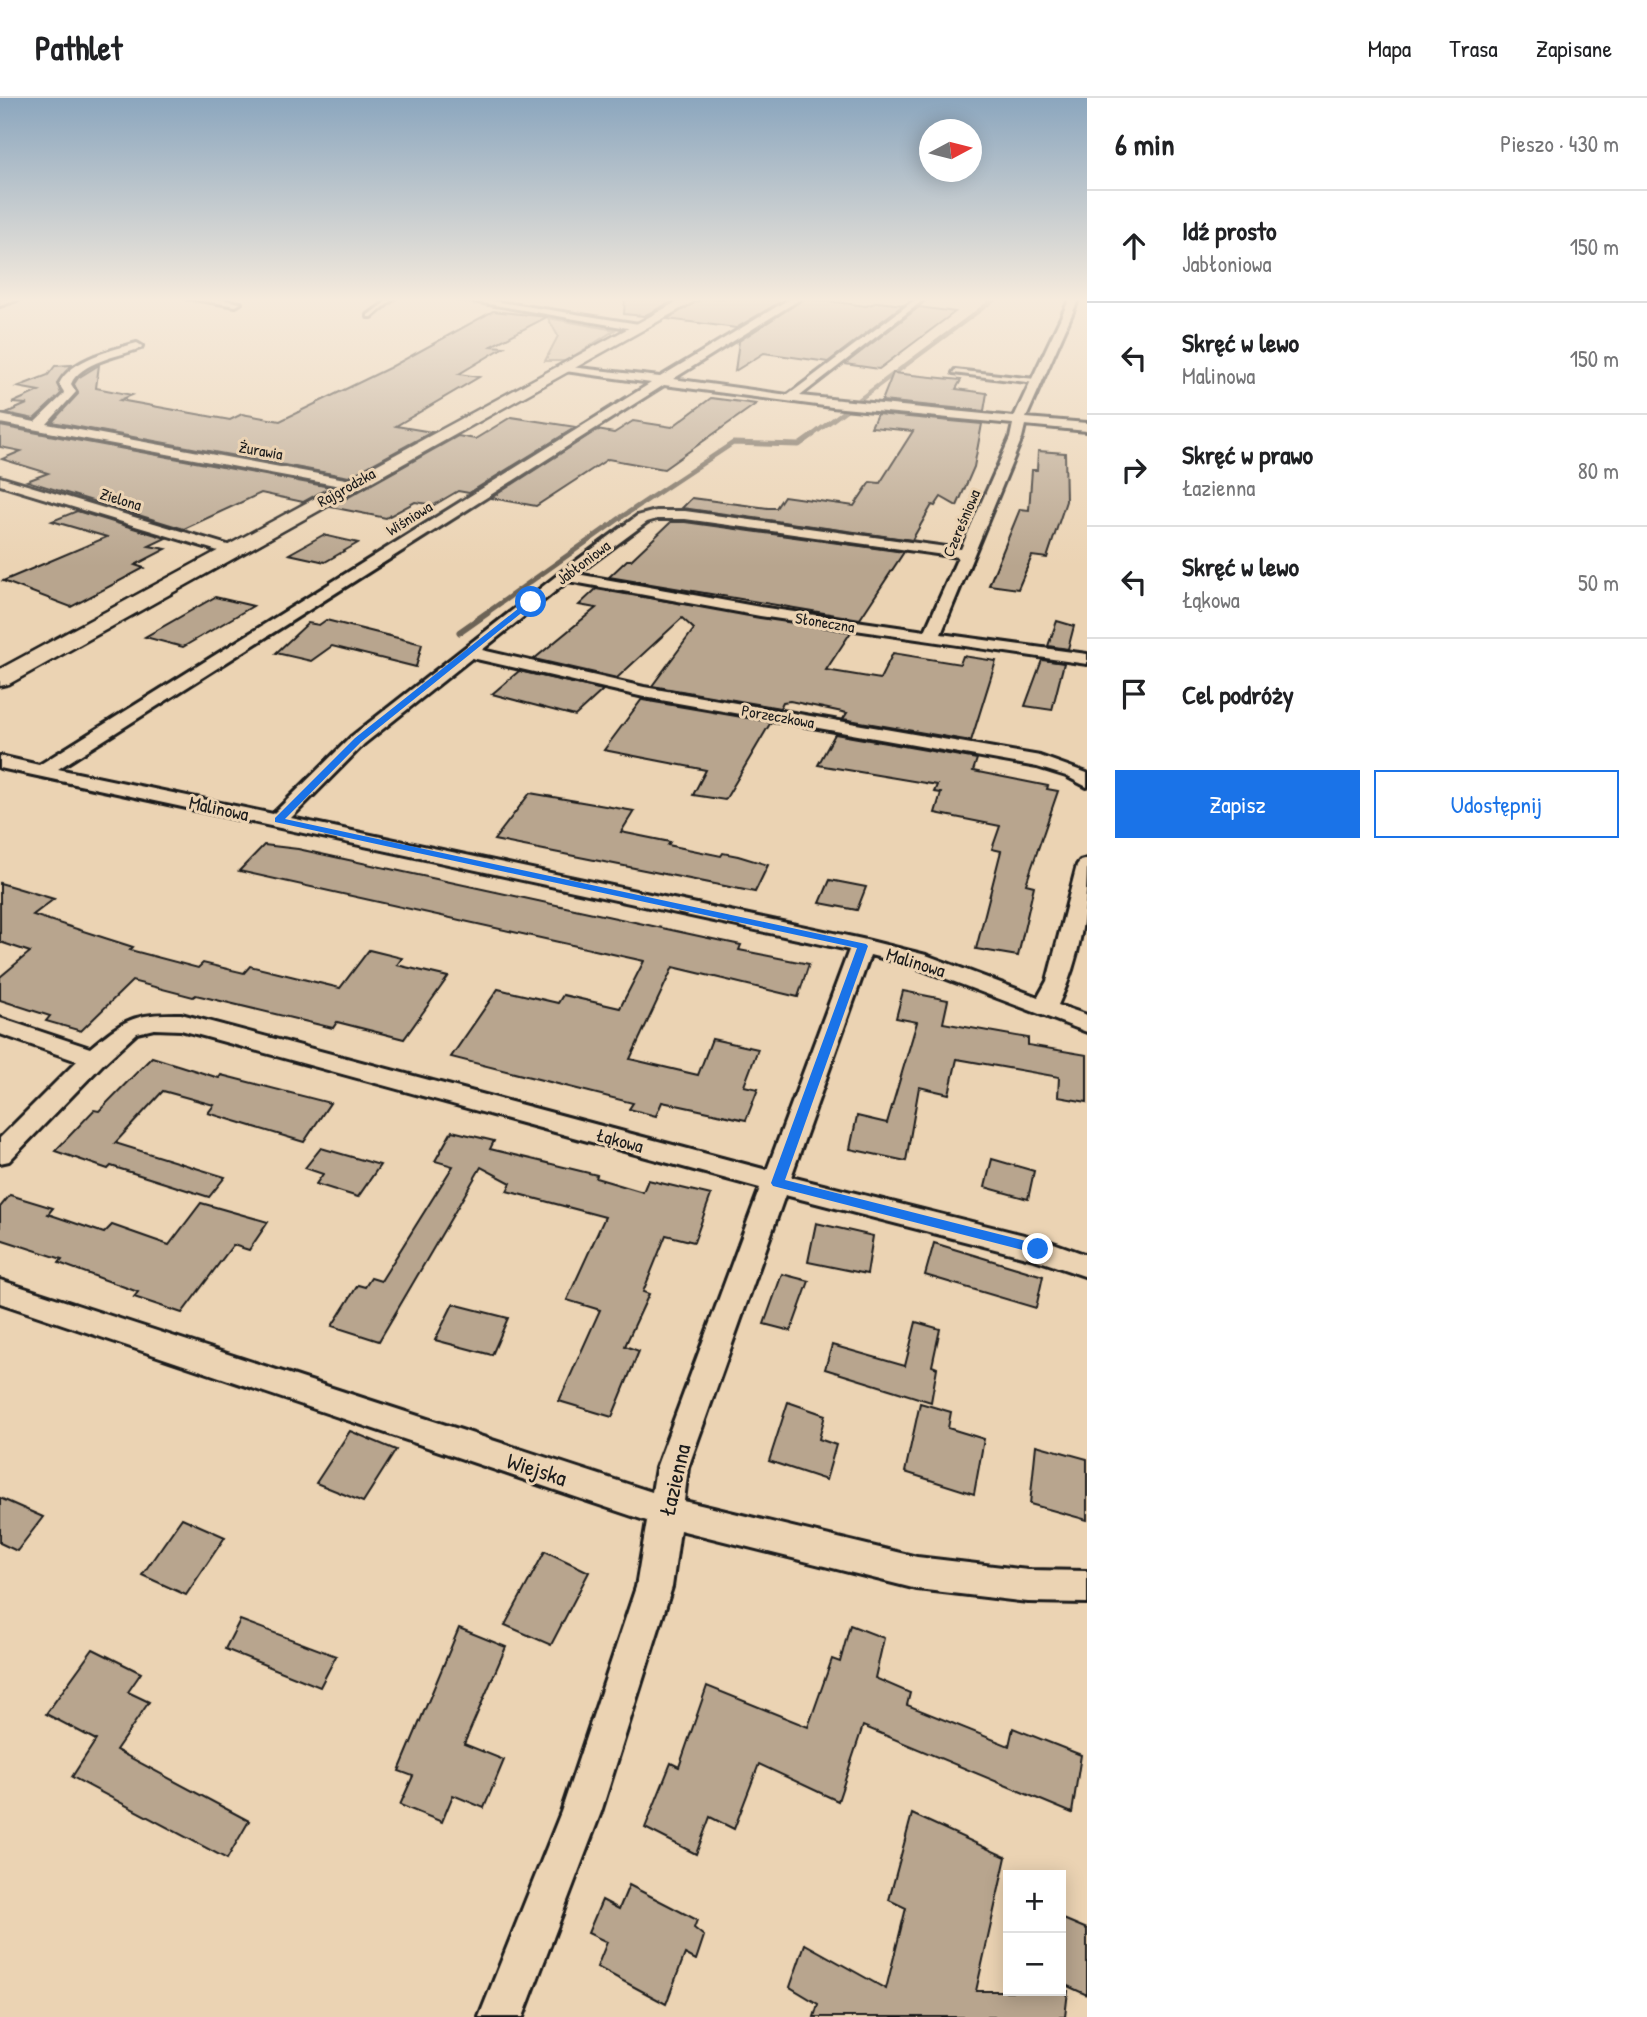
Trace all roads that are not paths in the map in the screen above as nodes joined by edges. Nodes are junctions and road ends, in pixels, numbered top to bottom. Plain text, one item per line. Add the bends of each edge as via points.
1 (67, 388) edge
2 (529, 388) edge
3 (652, 388) edge
4 (708, 388) edge
5 (804, 388) edge
6 (1032, 388) edge
7 (789, 399) junction
8 (0, 419) edge
9 (1020, 421) junction
10 (36, 426) junction
11 (1087, 427) edge
12 (0, 481) edge
13 (351, 484) junction
14 (233, 551) junction
15 (966, 554) junction
16 (565, 576) junction
17 (931, 637) junction
18 (468, 652) junction
19 (1087, 659) edge
20 (0, 678) edge
21 (0, 762) edge
22 (42, 771) junction
23 (1087, 781) edge
24 (278, 820) junction
25 (1087, 864) edge
26 (862, 946) junction
27 (1044, 1009) junction
28 (1087, 1024) edge
29 (0, 1026) edge
30 (94, 1058) junction
31 (0, 1154) edge
32 (778, 1183) junction
33 (1087, 1266) edge
34 (0, 1291) edge
35 (666, 1512) junction
36 (1087, 1587) edge
37 (501, 2017) edge

1 - 10 street via 66,398
2 - 13 street, Rajgrodzka
3 - 22 street, Wiśniowa
4 - 7 street
5 - 7 street
6 - 9 street, Czereśniowa
7 - 9 street
8 - 10 street, Żurawia
9 - 11 street
9 - 15 street, Czereśniowa
10 - 13 street, Żurawia
12 - 14 street, Zielona
13 - 14 street, Rajgrodzka
14 - 20 street, Rajgrodzka
15 - 16 street, Jabłoniowa via 671,514 642,519
15 - 17 street, Czereśniowa
16 - 17 street, Słoneczna
16 - 18 street, Jabłoniowa
17 - 19 street, Słoneczna
18 - 23 street, Porzeczkowa via 644,692 1040,762
18 - 24 street, Jabłoniowa via 358,740
21 - 22 street, Malinowa
22 - 24 street, Malinowa
24 - 26 street, Malinowa
25 - 27 street via 1058,981
26 - 27 street, Malinowa via 918,960
26 - 32 street, Łazienna
27 - 28 street, Malinowa
29 - 30 street
30 - 31 street
30 - 32 street, Łąkowa via 129,1028 153,1021 181,1022
32 - 33 street, Łąkowa via 1038,1249
32 - 35 street, Łazienna via 672,1468
34 - 35 street, Wiejska
35 - 36 street, Wiejska via 917,1573 1028,1586
35 - 37 street, Łazienna via 654,1587 585,1799

